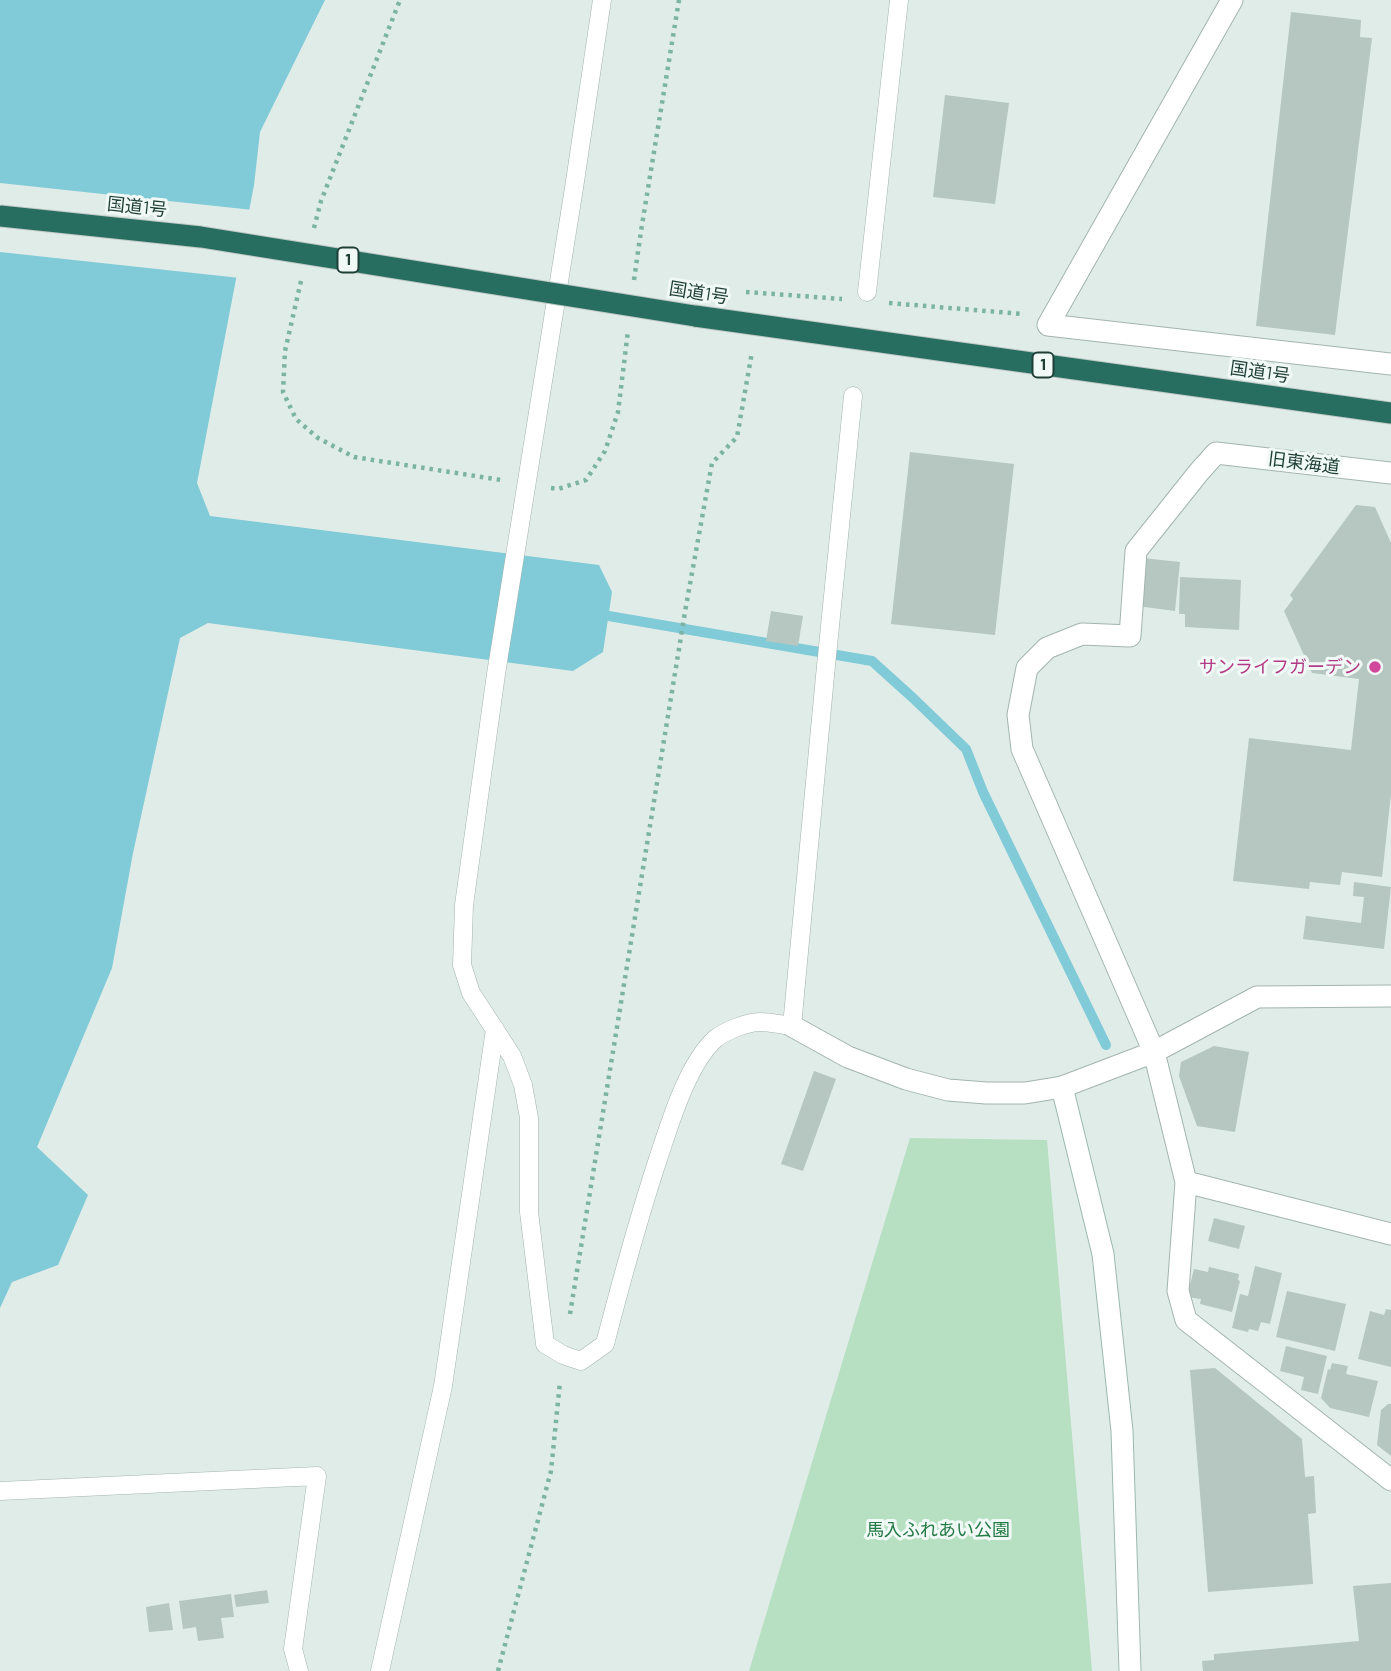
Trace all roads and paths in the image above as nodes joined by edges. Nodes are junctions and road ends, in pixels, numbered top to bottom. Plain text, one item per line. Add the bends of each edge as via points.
1 (400, 0) edge
2 (602, 0) edge
3 (679, 0) edge
4 (899, 0) edge
5 (1232, 0) edge
6 (0, 216) edge
7 (312, 238) dead end
8 (303, 276) dead end
9 (634, 282) dead end
10 (867, 292) dead end
11 (629, 320) dead end
12 (754, 345) dead end
13 (1391, 364) edge
14 (853, 397) dead end
15 (1391, 413) edge
16 (1391, 473) edge
17 (526, 484) junction
18 (1391, 996) edge
19 (792, 1026) junction
20 (495, 1030) junction
21 (1154, 1052) junction
22 (1062, 1087) junction
23 (1186, 1182) junction
24 (1391, 1234) edge
25 (563, 1355) junction
26 (1391, 1480) edge
27 (0, 1491) edge
28 (299, 1671) edge
29 (380, 1671) edge
30 (498, 1671) edge
31 (1130, 1671) edge

1 - 7 path via 321,201
2 - 17 lane
3 - 9 path
4 - 10 lane
5 - 13 street via 1048,325
6 - 15 highway, 国道1号 / 1, bridge via 201,237 695,316
8 - 17 path via 283,379 283,392 296,419 318,438 354,457
11 - 17 path via 618,412 605,451 586,480 558,489
12 - 25 path via 737,437 712,463
14 - 19 lane
16 - 21 street, 旧東海道 via 1216,453 1136,551 1130,636 1082,634 1047,648 1027,668 1018,715 1022,749
17 - 20 lane via 464,905 462,965 471,993
18 - 21 street via 1257,997
19 - 22 street via 848,1057 948,1090 1025,1093
19 - 25 lane via 758,1022 727,1031 701,1055 666,1135 605,1345 581,1361
20 - 25 lane via 523,1085 529,1118 529,1212 545,1344
20 - 29 lane via 443,1386
21 - 22 street
21 - 23 street
22 - 31 street via 1103,1254 1122,1431
23 - 24 street
23 - 26 street via 1178,1292 1186,1320
25 - 30 path via 551,1471
27 - 28 lane via 317,1476 293,1649

